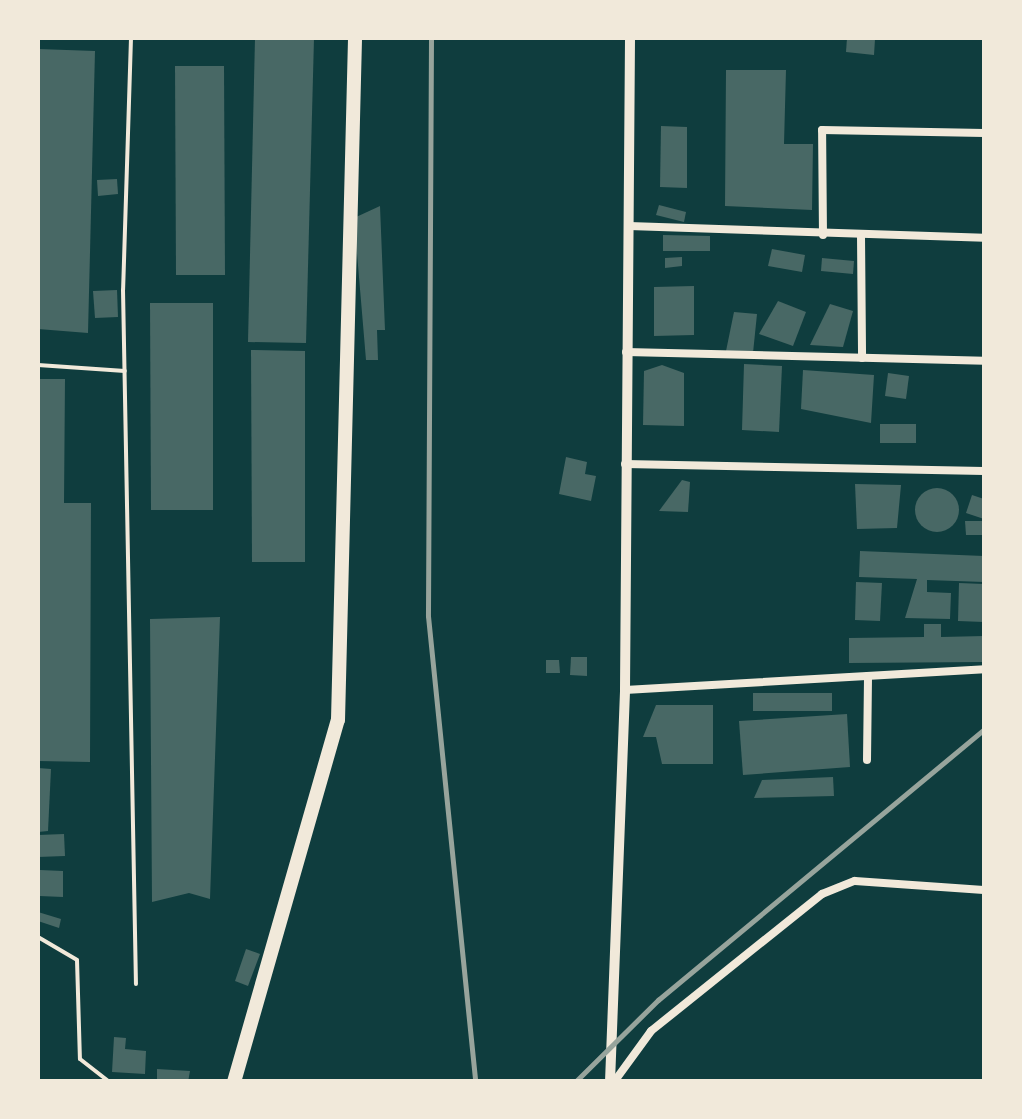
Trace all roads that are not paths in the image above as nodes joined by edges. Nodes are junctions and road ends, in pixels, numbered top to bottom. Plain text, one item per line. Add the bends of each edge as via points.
1 (132, 38) edge
2 (355, 38) edge
3 (630, 38) edge
4 (984, 133) edge
5 (629, 226) junction
6 (822, 235) junction
7 (861, 236) junction
8 (984, 238) edge
9 (626, 352) junction
10 (862, 358) junction
11 (984, 361) edge
12 (38, 365) edge
13 (125, 371) junction
14 (625, 464) junction
15 (984, 471) edge
16 (984, 669) edge
17 (868, 676) junction
18 (626, 690) junction
19 (867, 760) dead end
20 (984, 890) edge
21 (38, 937) edge
22 (136, 984) dead end
23 (109, 1082) edge
24 (234, 1082) edge
25 (612, 1082) edge

1 - 13 lane
2 - 24 highway via 338,720
3 - 5 street
4 - 6 street via 822,130
5 - 6 street
5 - 9 street
6 - 7 street
7 - 8 street
7 - 10 street
9 - 10 street
9 - 14 street
10 - 11 street
12 - 13 lane
13 - 22 lane
14 - 15 street
14 - 18 street
16 - 17 street
17 - 18 street
17 - 19 street
18 - 25 street
20 - 25 street via 855,881 822,894 651,1031
21 - 23 lane via 77,960 80,1059

